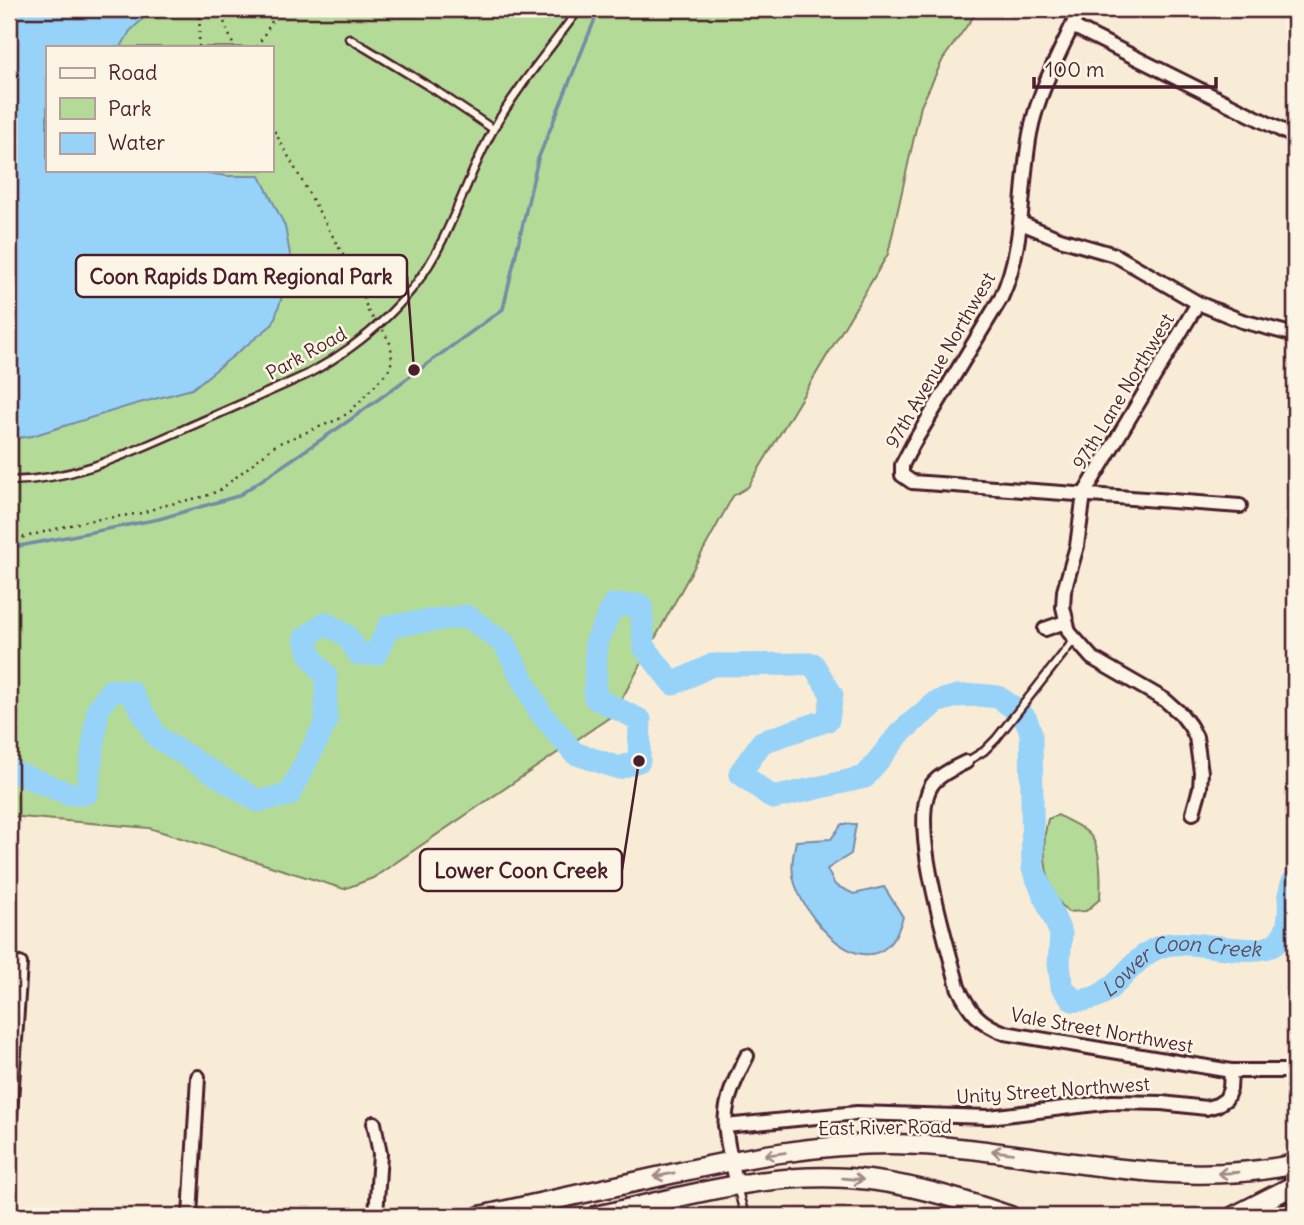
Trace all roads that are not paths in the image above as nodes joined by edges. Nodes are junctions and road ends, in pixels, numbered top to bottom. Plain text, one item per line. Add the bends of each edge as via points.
1 (579, 9) edge
2 (1080, 9) edge
3 (1072, 26) junction
4 (349, 38) dead end
5 (493, 129) junction
6 (1295, 137) edge
7 (1021, 223) junction
8 (1198, 303) junction
9 (1295, 335) edge
10 (9, 481) edge
11 (1084, 494) junction
12 (1240, 506) dead end
13 (1065, 622) junction
14 (1045, 629) dead end
15 (1074, 640) junction
16 (966, 761) joint
17 (1193, 813) dead end
18 (20, 964) dead end
19 (747, 1056) dead end
20 (1231, 1071) junction
21 (1295, 1071) edge
22 (198, 1077) dead end
23 (374, 1123) dead end
24 (725, 1126) junction
25 (9, 1131) edge
26 (731, 1161) junction
27 (1295, 1164) edge
28 (737, 1185) junction
29 (1295, 1185) edge
30 (1295, 1211) edge
31 (190, 1216) edge
32 (376, 1216) edge
33 (480, 1216) edge
34 (596, 1216) edge
35 (745, 1216) edge
36 (1010, 1216) edge
37 (1234, 1216) edge
38 (1282, 1216) edge

1 - 5 lane, Park Road
2 - 3 street, 97th Avenue Northwest
3 - 6 street
3 - 7 street, 97th Avenue Northwest via 1036,112
4 - 5 lane
5 - 10 lane, Park Road via 430,263 407,296 367,337 308,374 130,453 52,478
7 - 8 street via 1115,256
7 - 11 street, 97th Avenue Northwest via 1015,261 1002,298 902,465 902,475 912,482
8 - 9 street via 1259,327
8 - 11 street, 97th Lane Northwest
11 - 12 street
11 - 13 street, 97th Lane Northwest via 1077,546 1064,591
13 - 14 street
13 - 15 street, 97th Lane Northwest
15 - 16 lane, Vale Street Northwest via 996,739
15 - 17 street, 97th Lane Northwest via 1092,658 1165,700 1190,726 1201,772
16 - 20 street, Vale Street Northwest via 933,783 923,823 958,987 976,1018 1004,1033
18 - 25 street
19 - 24 street via 728,1094
20 - 21 street, Vale Street Northwest
20 - 24 street, Unity Street Northwest via 1226,1099 1206,1108 1112,1102 989,1117 857,1113
22 - 31 street
23 - 32 street via 380,1154
24 - 26 street
27 -> 26 main road, East River Road via 1230,1174 1173,1174 960,1147 886,1144 826,1147
26 - 28 street
26 -> 33 main road, East River Road
28 - 34 main road
28 - 35 lane
28 -> 36 main road via 817,1177 881,1181 947,1195
29 - 37 main road
30 - 38 main road

